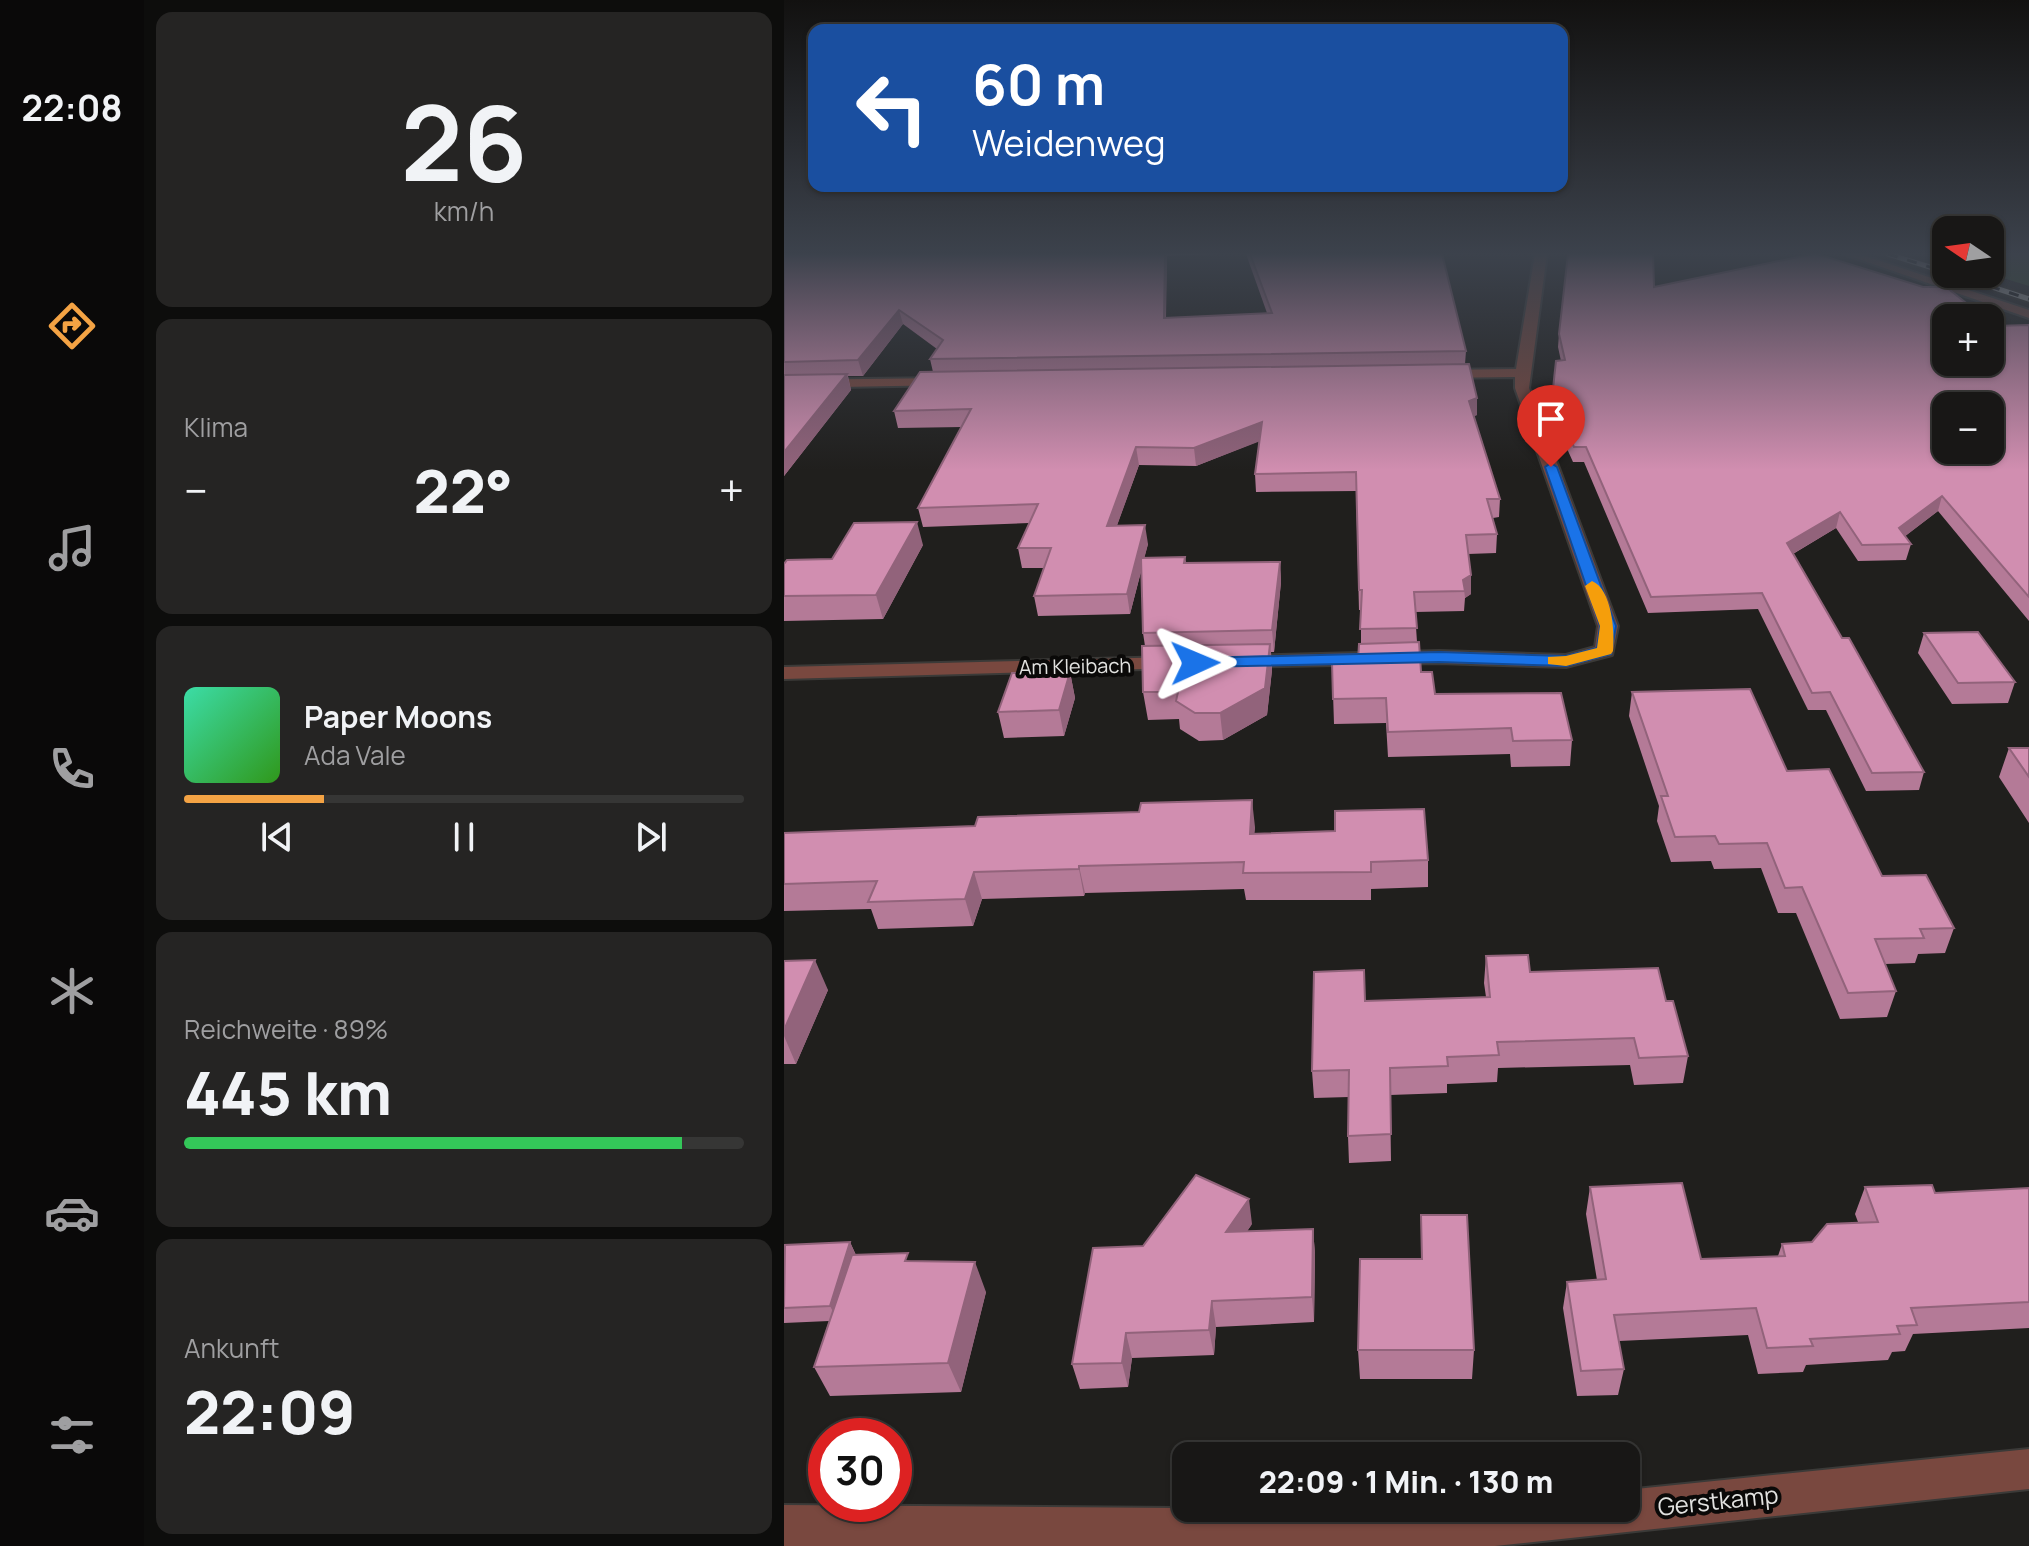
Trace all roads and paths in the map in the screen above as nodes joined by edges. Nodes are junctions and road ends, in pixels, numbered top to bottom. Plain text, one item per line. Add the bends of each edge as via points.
1 (1529, 326) edge
2 (1522, 373) junction
3 (1427, 374) edge
4 (959, 381) edge
5 (784, 384) edge
6 (784, 673) edge
7 (2029, 1469) edge
8 (784, 1526) edge
9 (1438, 1538) edge

1 - 2 street
2 - 3 street
2 - 6 street, Am Kleibach via 1522,388 1608,626 1605,651 1566,661 1439,657
4 - 5 street
7 - 9 street, Gerstkamp
8 - 9 street, Gerstkamp

